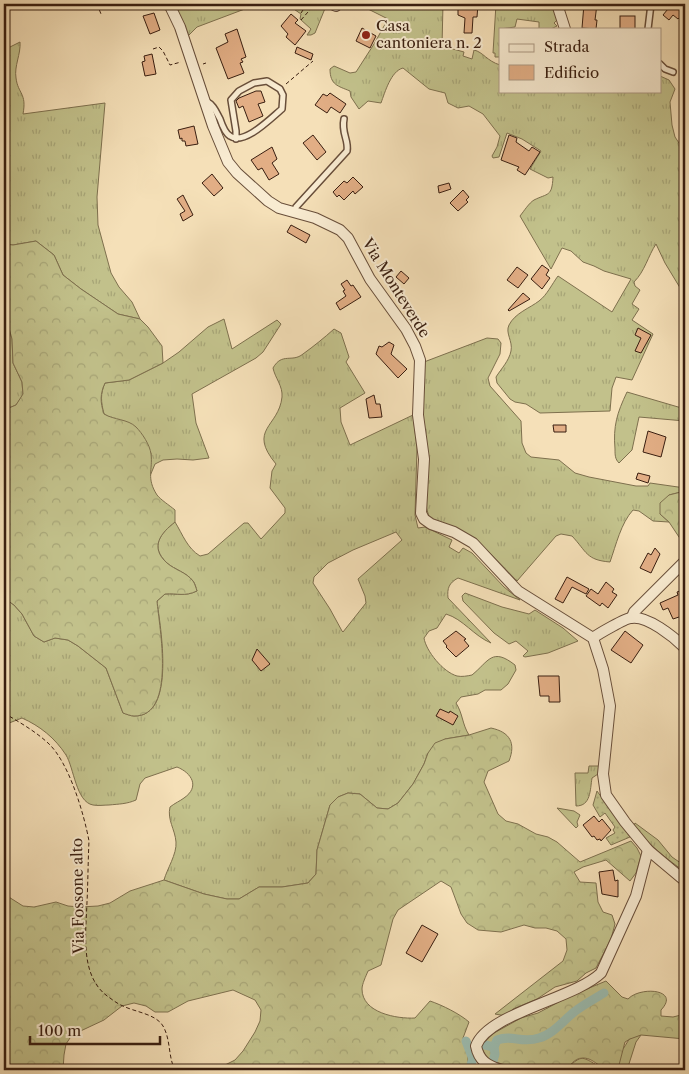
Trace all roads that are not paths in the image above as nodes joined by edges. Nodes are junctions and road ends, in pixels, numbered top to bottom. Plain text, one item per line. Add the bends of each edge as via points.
1 (169, 4) edge
2 (557, 4) edge
3 (651, 4) edge
4 (565, 28) edge
5 (648, 28) edge
6 (662, 66) edge
7 (673, 72) dead end
8 (204, 101) junction
9 (344, 119) dead end
10 (236, 139) junction
11 (294, 213) junction
12 (685, 561) edge
13 (632, 617) junction
14 (593, 638) junction
15 (685, 648) edge
16 (648, 850) junction
17 (685, 881) edge
18 (500, 1070) edge

1 - 8 street, Via Monteverde via 180,27
2 - 4 street
3 - 5 lane
6 - 7 lane
8 - 10 lane via 212,104 227,133
8 - 11 street, Via Monteverde via 228,162 268,201
9 - 11 lane via 347,151
10 - 10 lane via 232,97 261,80 280,89 282,109 248,136
11 - 14 street, Via Monteverde via 322,221 344,234 415,346 420,360 418,415 424,459 421,513 424,518 473,543 518,591
12 - 13 street
13 - 14 street
13 - 15 street via 660,627
14 - 16 street via 610,706 604,787 613,806
16 - 17 street
16 - 18 street via 636,896 601,972 577,987 504,1021 480,1037 476,1046 482,1060

